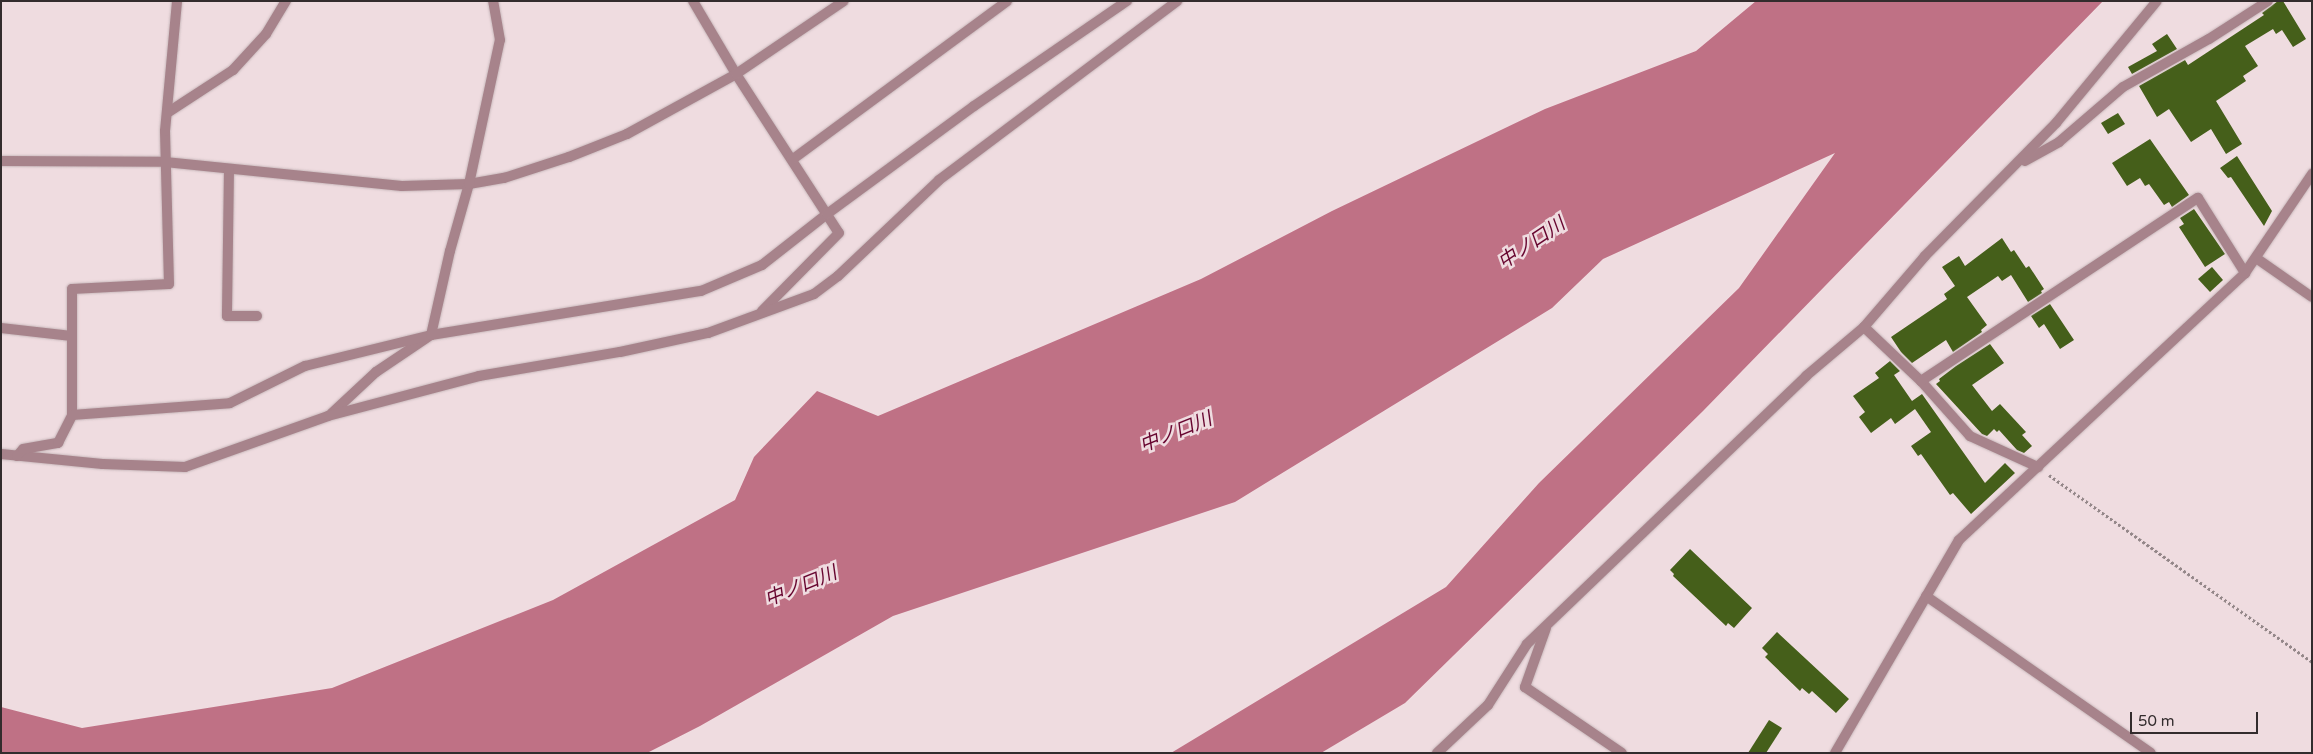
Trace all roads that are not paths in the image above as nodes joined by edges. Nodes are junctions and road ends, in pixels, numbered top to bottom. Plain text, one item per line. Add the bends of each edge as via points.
1 (177, 1) edge
2 (286, 1) edge
3 (493, 1) edge
4 (693, 1) edge
5 (844, 1) edge
6 (1007, 1) edge
7 (1127, 1) edge
8 (1177, 1) edge
9 (2157, 1) edge
10 (2268, 1) edge
11 (736, 74) junction
12 (166, 113) junction
13 (793, 159) junction
14 (1, 161) edge
15 (164, 162) junction
16 (2016, 166) junction
17 (229, 169) junction
18 (2312, 174) edge
19 (468, 184) junction
20 (827, 214) junction
21 (2256, 258) junction
22 (2246, 273) junction
23 (2312, 297) edge
24 (760, 313) junction
25 (258, 316) dead end
26 (1864, 327) junction
27 (1, 328) edge
28 (431, 335) junction
29 (72, 336) junction
30 (1921, 381) junction
31 (72, 414) junction
32 (328, 416) junction
33 (1, 454) edge
34 (17, 456) junction
35 (2038, 467) junction
36 (1926, 596) junction
37 (1547, 624) junction
38 (1437, 753) edge
39 (1622, 753) edge
40 (1835, 753) edge
41 (2151, 753) edge

1 - 12 street
2 - 12 street via 266,34 233,70
3 - 19 street via 500,40
4 - 11 street
5 - 11 street
6 - 13 street
7 - 20 street via 974,106
8 - 24 street via 939,180 838,276 814,294
9 - 16 street
10 - 16 street via 2209,39 2123,87 2058,142
11 - 13 street
11 - 19 street via 627,134 504,178
12 - 15 street
13 - 20 street
14 - 15 street
15 - 17 street
15 - 29 street via 169,284 72,289
16 - 26 street via 1925,256
17 - 19 street via 402,186
17 - 25 street via 226,316
18 - 21 street
19 - 28 street
20 - 24 street via 839,233
20 - 28 street via 762,265 702,291
21 - 22 street
21 - 23 street
22 - 30 street via 2198,198
22 - 35 street
24 - 32 street via 708,333 620,352 478,376
26 - 30 street
26 - 37 street via 1806,376
27 - 29 street
28 - 31 street via 305,366 230,403
28 - 32 street via 376,372
29 - 31 street
30 - 35 street via 1970,436
31 - 34 street via 58,443 23,449
32 - 34 street via 185,467
33 - 34 street
35 - 36 street via 1958,540
36 - 40 street
36 - 41 street
37 - 38 street via 1527,644 1488,705
37 - 39 street via 1525,688

